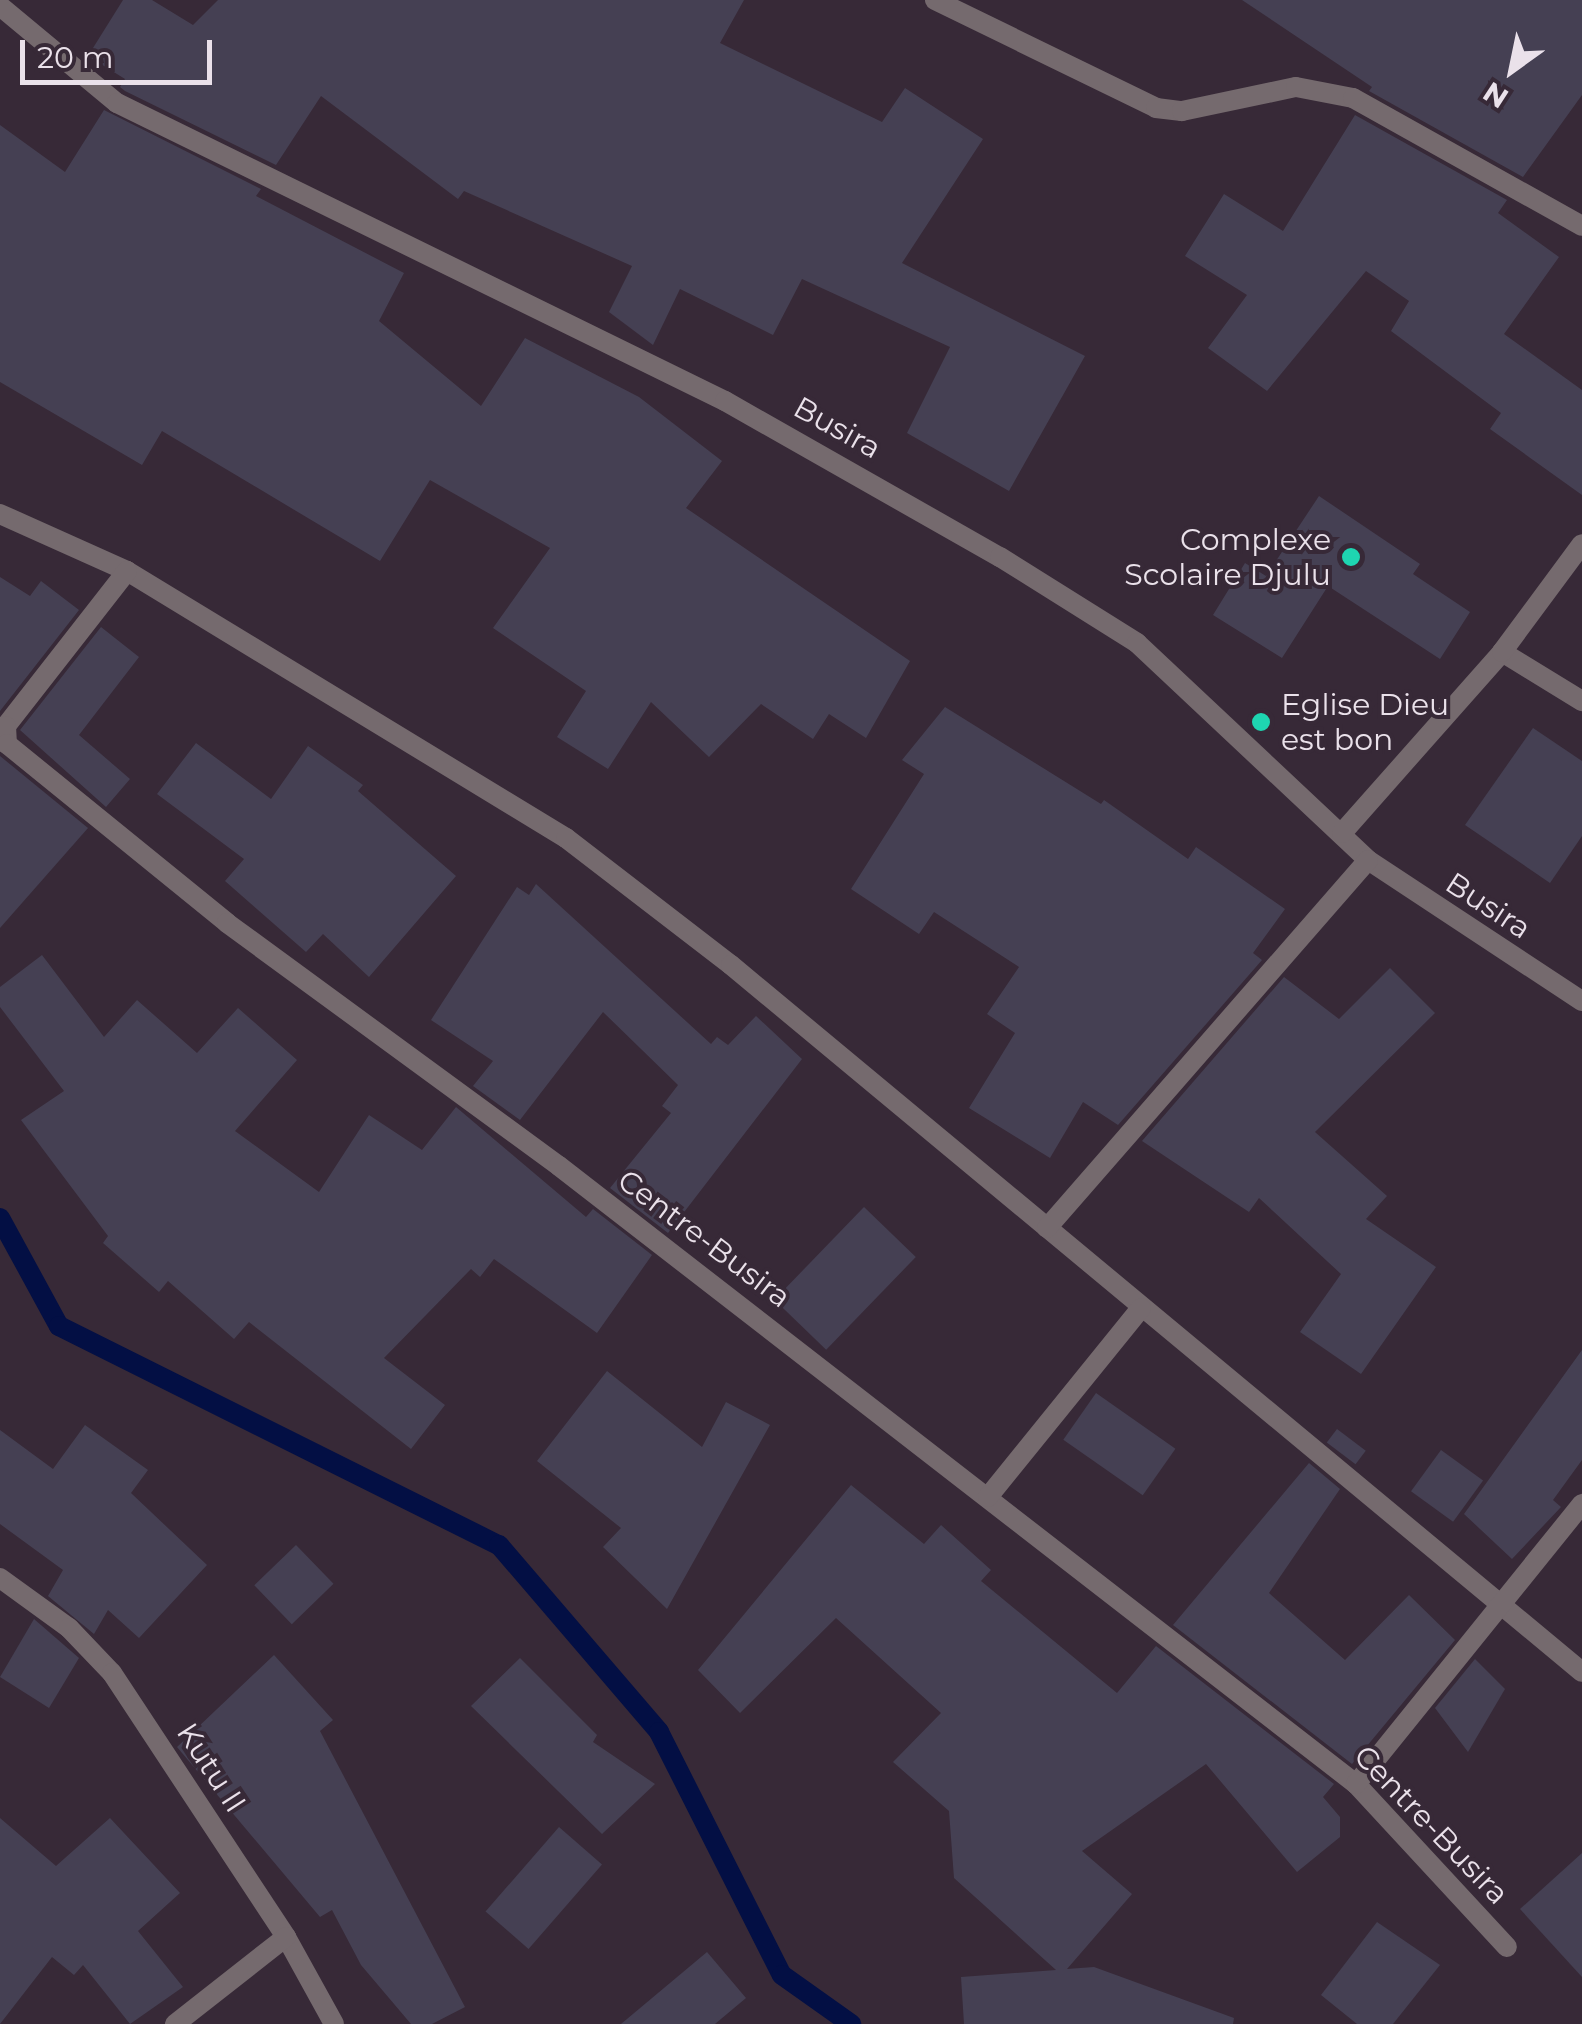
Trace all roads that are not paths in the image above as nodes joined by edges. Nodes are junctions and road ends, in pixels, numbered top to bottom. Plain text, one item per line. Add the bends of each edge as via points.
1 (934, 0) edge
2 (0, 6) edge
3 (1582, 226) edge
4 (0, 514) edge
5 (1582, 544) edge
6 (127, 571) junction
7 (1502, 652) junction
8 (1582, 701) edge
9 (1342, 833) junction
10 (1368, 860) junction
11 (1582, 1001) edge
12 (1047, 1228) junction
13 (1141, 1308) junction
14 (988, 1497) junction
15 (1582, 1504) edge
16 (0, 1578) edge
17 (1505, 1605) junction
18 (1582, 1672) edge
19 (1356, 1784) junction
20 (286, 1937) junction
21 (1507, 1947) dead end
22 (175, 2024) edge
23 (334, 2024) edge

1 - 3 street via 1156,108 1182,111 1296,87 1353,98
2 - 9 street, Busira via 117,103 725,400 1000,556 1137,643
4 - 6 street
5 - 7 street
6 - 12 street via 566,838 731,965
6 - 14 street, Centre-Busira via 6,726 7,744 227,923 559,1166
7 - 8 street
7 - 9 street
9 - 10 street, Busira
10 - 11 street, Busira
10 - 12 street
12 - 13 street
13 - 14 street
13 - 17 street
14 - 19 street, Centre-Busira
15 - 17 street
16 - 20 street, Kutu II via 69,1628 112,1672
17 - 18 street
17 - 19 street
19 - 21 street, Centre-Busira
20 - 22 street
20 - 23 street, Kutu II

